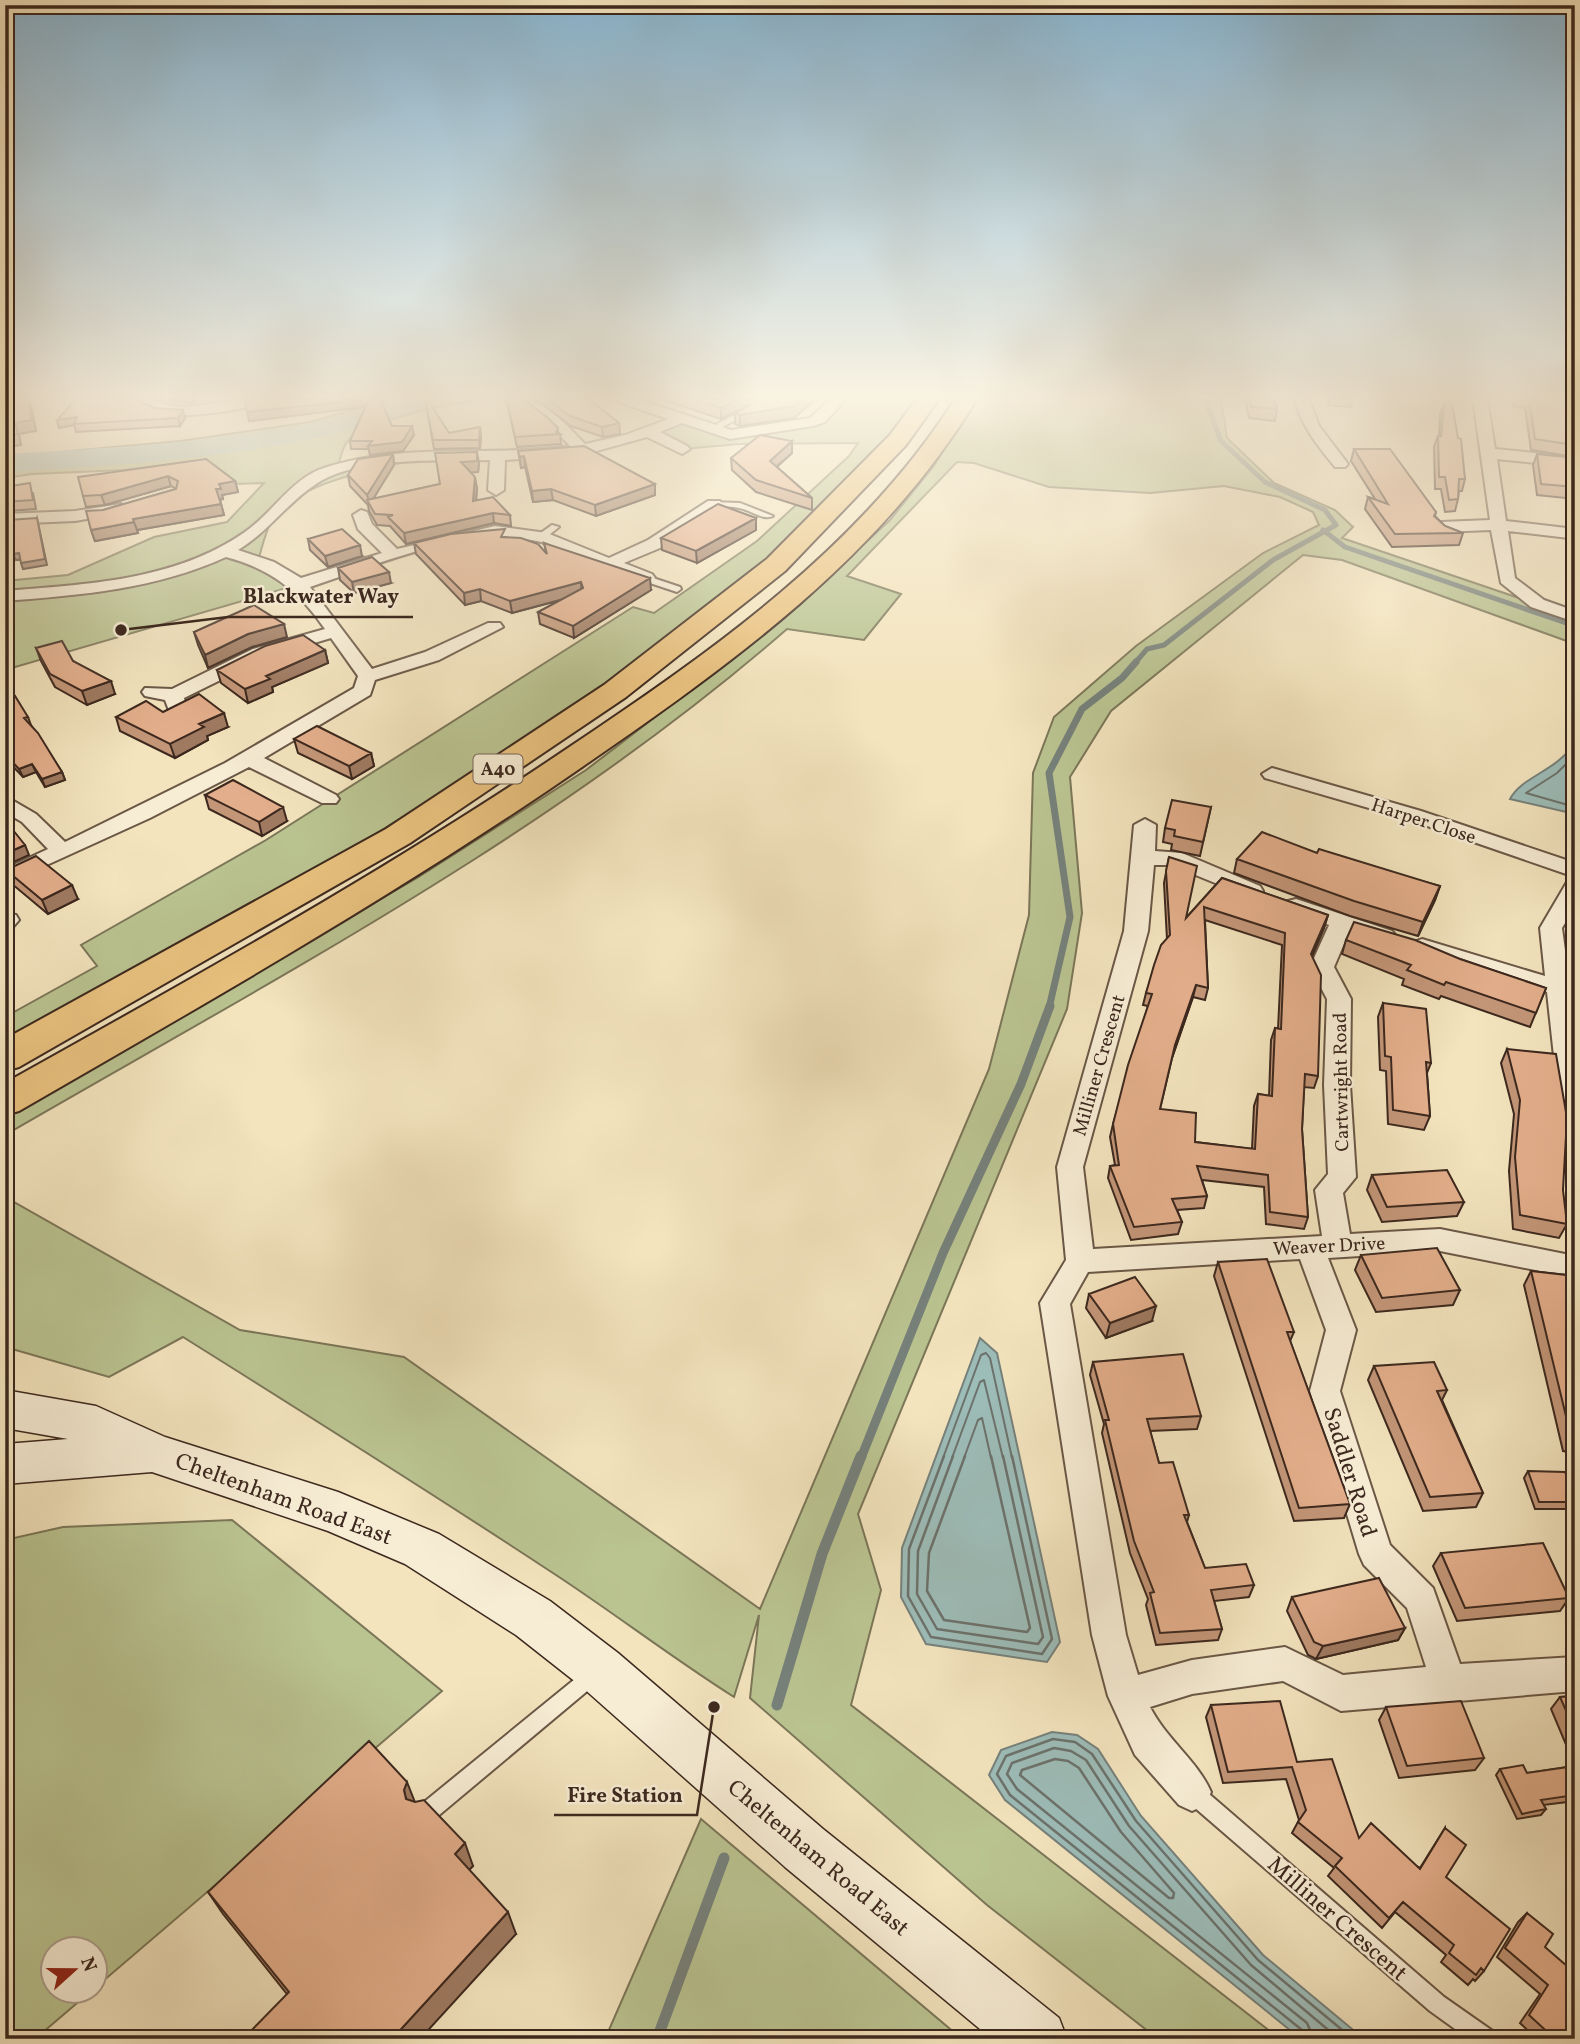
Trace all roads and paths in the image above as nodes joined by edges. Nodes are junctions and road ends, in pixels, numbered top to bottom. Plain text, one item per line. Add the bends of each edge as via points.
1 (296, 494) edge
2 (845, 494) edge
3 (897, 494) edge
4 (1494, 494) edge
5 (144, 503) edge
6 (703, 507) joint
7 (769, 516) dead end
8 (5, 519) edge
9 (357, 523) dead end
10 (1500, 525) junction
11 (1441, 527) edge
12 (1570, 533) dead end
13 (226, 552) junction
14 (394, 555) junction
15 (608, 564) junction
16 (647, 579) joint
17 (297, 585) junction
18 (677, 589) dead end
19 (5, 596) edge
20 (1575, 617) edge
21 (494, 626) dead end
22 (334, 632) junction
23 (367, 676) junction
24 (152, 692) dead end
25 (249, 759) junction
26 (1272, 774) dead end
27 (300, 787) junction
28 (279, 799) dead end
29 (329, 799) dead end
30 (5, 802) edge
31 (1145, 825) dead end
32 (62, 852) junction
33 (1144, 858) junction
34 (1575, 870) edge
35 (5, 877) edge
36 (1575, 887) edge
37 (1340, 923) junction
38 (1559, 989) junction
39 (5, 1057) edge
40 (5, 1101) edge
41 (1575, 1130) edge
42 (1323, 1245) junction
43 (1080, 1261) junction
44 (1575, 1267) edge
45 (5, 1409) edge
46 (154, 1453) junction
47 (5, 1464) edge
48 (600, 1670) junction
49 (1575, 1674) edge
50 (1449, 1682) junction
51 (1126, 1696) junction
52 (1192, 1792) joint
53 (425, 1814) edge
54 (1038, 2039) edge
55 (1487, 2039) edge

1 - 13 street via 251,536
2 - 39 highway, A40 via 776,565 615,691 398,836
3 - 40 highway, A40 via 749,630 534,787 205,987
4 - 10 street
5 - 8 street via 106,513
6 - 7 lane via 740,505
6 - 15 street via 654,544
9 - 14 street
10 - 11 street
10 - 12 street
10 - 20 street via 1507,579 1544,608
13 - 17 street via 258,561
13 - 19 street via 164,576 118,586
14 - 15 street via 432,542 495,531 548,532
14 - 17 street
15 - 16 street
16 - 18 lane
17 - 22 street via 318,606
21 - 23 street via 463,635 407,667
22 - 23 street
22 - 24 street via 260,653 176,702
23 - 25 street via 363,691
25 - 27 street
25 - 32 street
26 - 34 street, Harper Close via 1414,815
27 - 28 street
27 - 29 street
30 - 32 street via 29,818
31 - 33 street, Milliner Crescent
32 - 35 street
33 - 37 street via 1174,858
33 - 43 street, Milliner Crescent via 1136,931 1069,1167
36 - 38 street via 1551,928
37 - 38 street
37 - 42 street, Cartwright Road via 1322,967 1339,999 1342,1177 1329,1190
38 - 41 street
42 - 43 street, Weaver Drive
42 - 44 street, Weaver Drive via 1440,1240
42 - 50 street, Saddler Road via 1341,1330 1325,1391 1376,1554 1421,1599
43 - 51 street via 1055,1303 1110,1635
45 - 46 main road, Cheltenham Road East via 96,1425
46 - 47 main road, Cheltenham Road East
46 - 48 main road, Cheltenham Road East via 338,1513 422,1549 533,1618
48 - 53 lane
48 - 54 main road, Cheltenham Road East via 804,1847
49 - 50 street
50 - 51 street via 1341,1693 1285,1664 1192,1677
51 - 52 street via 1148,1742
52 - 55 lane, Milliner Crescent via 1437,2004

